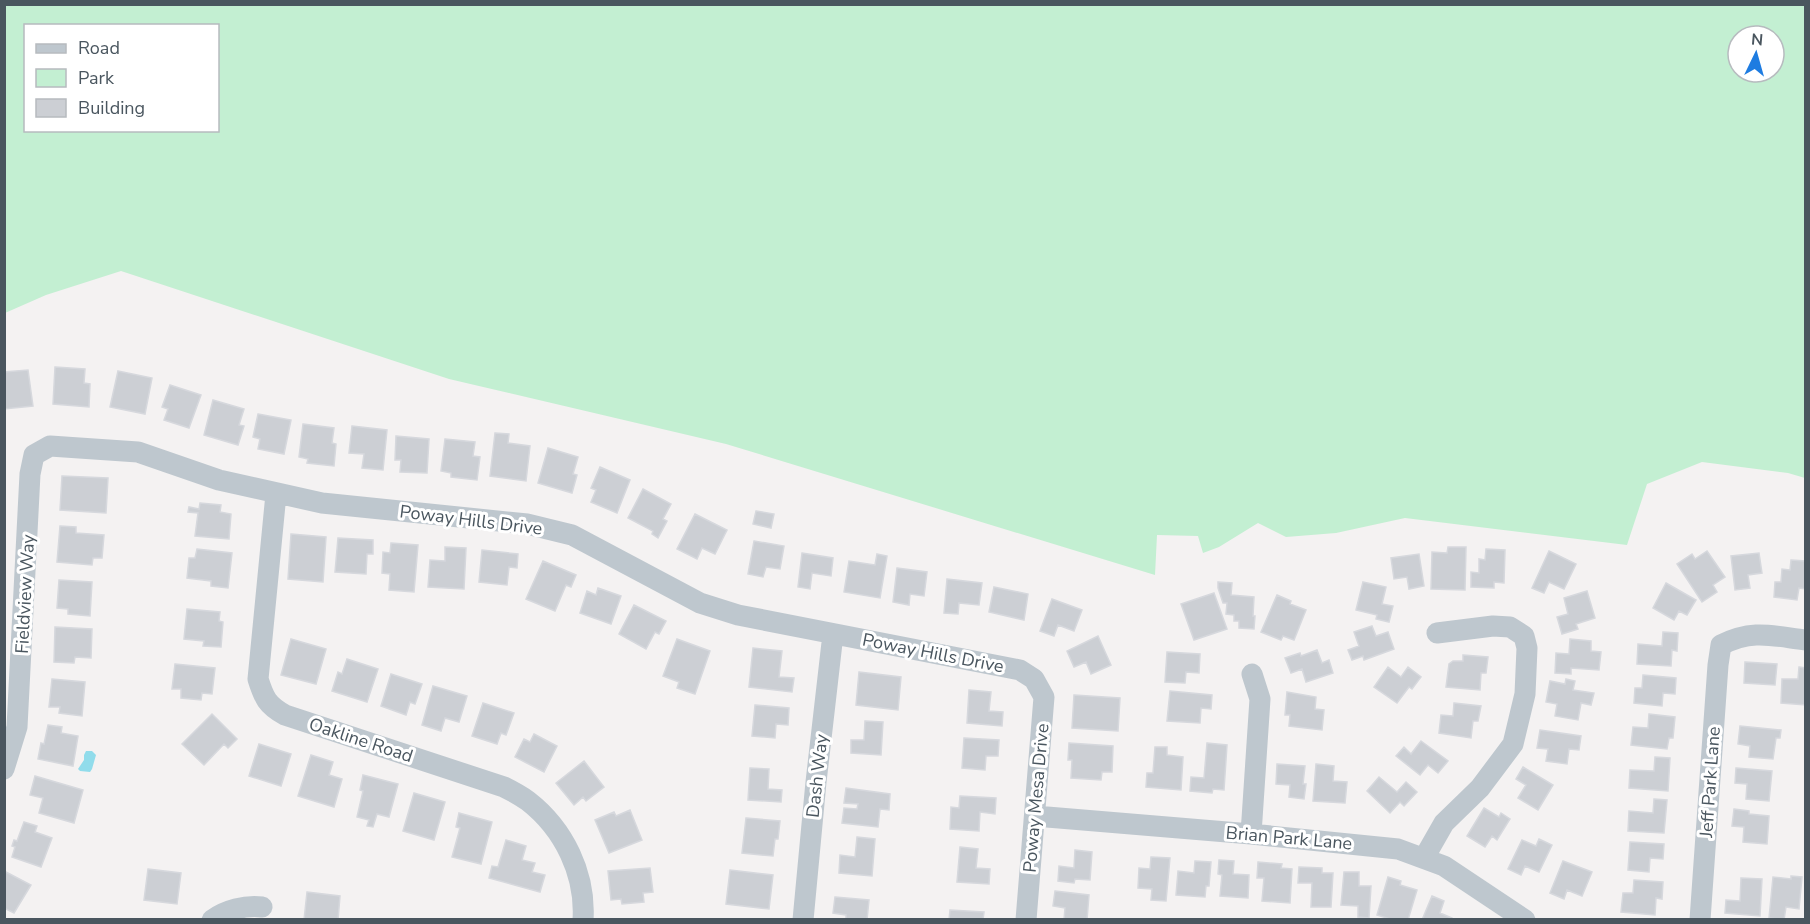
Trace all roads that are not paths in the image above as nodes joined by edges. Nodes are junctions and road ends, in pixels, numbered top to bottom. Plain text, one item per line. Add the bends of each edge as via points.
1 (34, 455) joint
2 (276, 494) junction
3 (1437, 633) dead end
4 (833, 634) junction
5 (1806, 640) edge
6 (1252, 674) dead end
7 (1034, 679) joint
8 (4, 769) edge
9 (1035, 816) junction
10 (1251, 834) junction
11 (1424, 858) junction
12 (262, 907) dead end
13 (212, 920) edge
14 (583, 920) edge
15 (804, 920) edge
16 (1026, 920) edge
17 (1525, 920) edge
18 (1700, 920) edge

1 - 2 street, Poway Hills Drive via 50,446 138,452 219,480
1 - 8 street, Fieldview Way via 17,726
2 - 4 street, Poway Hills Drive via 322,503 527,524 572,535 700,603 738,615
2 - 14 street, Oakline Road via 258,679 264,698 285,715 504,787 528,801 560,834 580,878
3 - 11 street via 1492,626 1510,627 1524,636 1525,694 1513,744 1480,788 1444,823
4 - 7 street, Poway Hills Drive via 1020,670
4 - 15 street, Dash Way
5 - 18 street, Jeff Park Lane via 1754,634 1721,645
6 - 10 street via 1260,699
7 - 9 street, Poway Mesa Drive via 1044,697
9 - 10 street, Brian Park Lane
9 - 16 street, Poway Mesa Drive
10 - 11 street, Brian Park Lane via 1398,849
11 - 17 street, Brian Park Lane via 1444,866
12 - 13 street via 220,914

